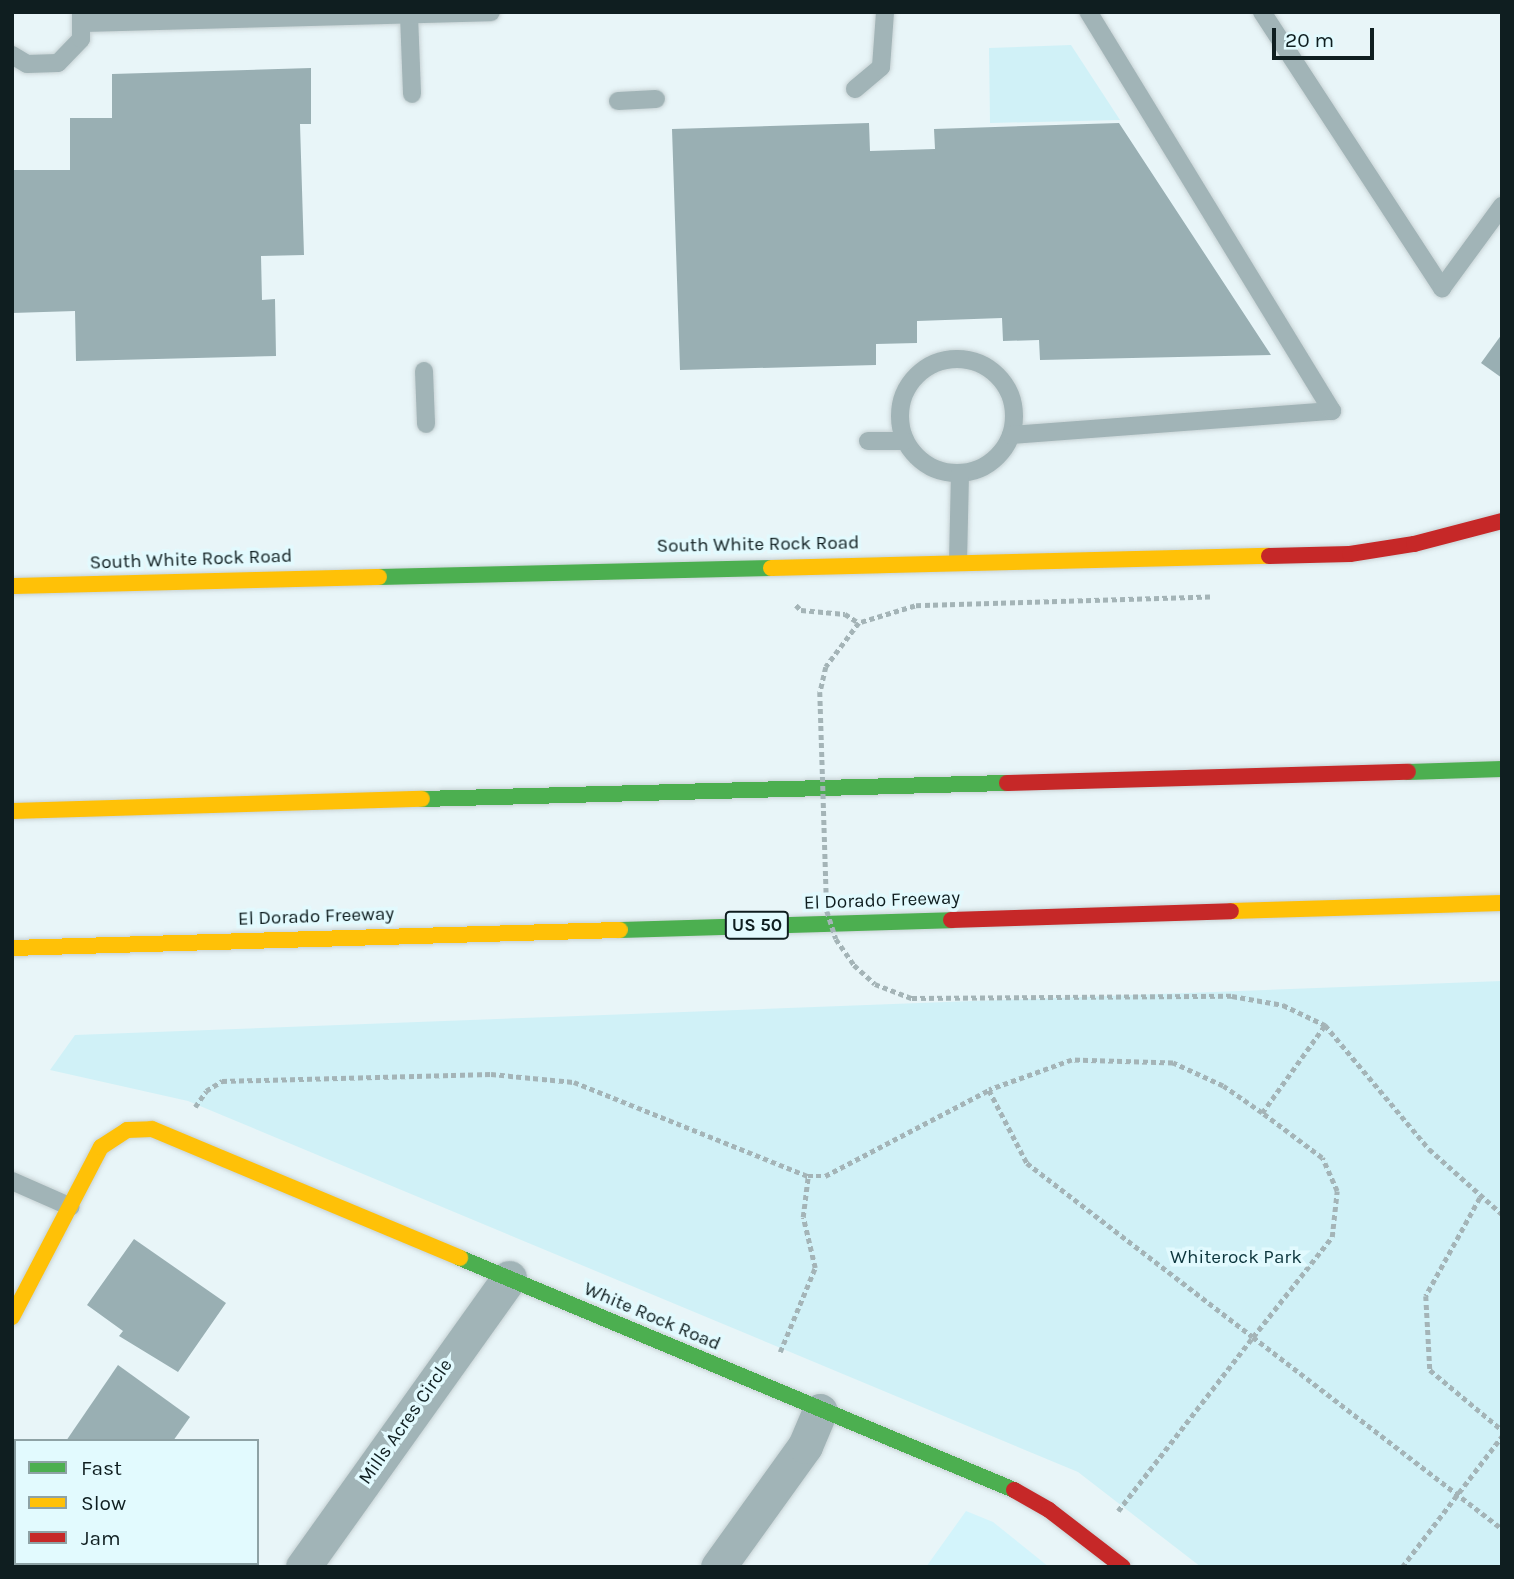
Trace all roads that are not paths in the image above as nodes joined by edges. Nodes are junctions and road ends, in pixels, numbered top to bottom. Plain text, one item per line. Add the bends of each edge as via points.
1 (491, 12) edge
2 (885, 12) edge
3 (1088, 12) edge
4 (1262, 12) edge
5 (409, 15) junction
6 (82, 18) edge
7 (12, 55) edge
8 (855, 89) dead end
9 (412, 94) dead end
10 (656, 99) dead end
11 (618, 101) dead end
12 (1502, 206) edge
13 (424, 371) dead end
14 (426, 424) dead end
15 (1011, 435) junction
16 (868, 441) dead end
17 (905, 441) junction
18 (960, 474) junction
19 (1502, 521) edge
20 (958, 562) junction
21 (12, 586) edge
22 (1502, 769) edge
23 (12, 811) edge
24 (1502, 902) edge
25 (12, 947) edge
26 (12, 1181) edge
27 (71, 1207) junction
28 (509, 1278) junction
29 (12, 1317) edge
30 (820, 1411) junction
31 (303, 1567) edge
32 (718, 1567) edge
33 (1123, 1567) edge

1 - 5 lane
2 - 8 lane via 881,67
3 - 15 lane via 1332,411
4 - 12 lane via 1442,288
5 - 6 lane
5 - 9 lane
6 - 7 lane via 76,46 58,63 27,64
10 - 11 lane
13 - 14 lane
15 - 17 lane via 1014,412 1008,391 994,373 975,362 953,359 931,364 913,378 902,397 899,419
15 - 18 lane via 1000,454 982,468
16 - 17 lane
17 - 18 lane via 919,459 938,471
18 - 20 lane
19 - 20 main road, South White Rock Road via 1415,544 1350,554
20 - 21 main road, South White Rock Road
22 - 23 main road
24 - 25 main road, El Dorado Freeway / US 50
26 - 27 lane
27 - 28 main road, White Rock Road via 102,1147 127,1130 152,1129
27 - 29 main road
28 - 30 main road, White Rock Road
28 - 31 street, Mills Acres Circle
30 - 32 street via 805,1446
30 - 33 main road, White Rock Road via 1012,1489 1049,1510

